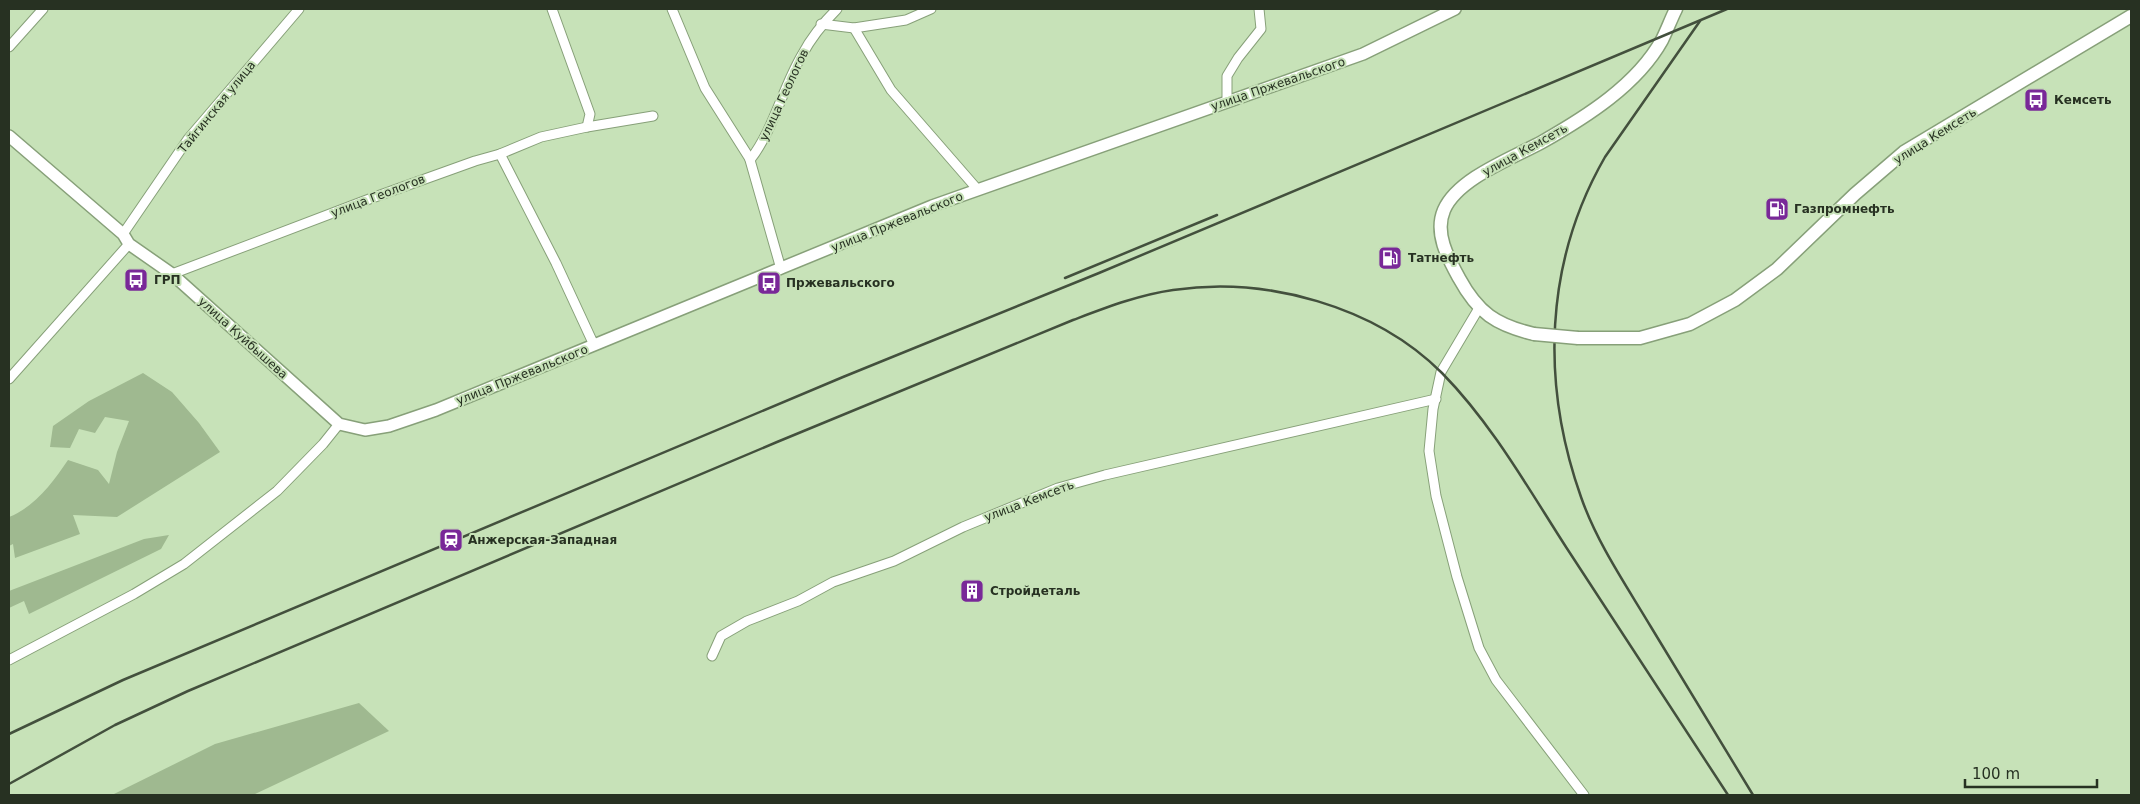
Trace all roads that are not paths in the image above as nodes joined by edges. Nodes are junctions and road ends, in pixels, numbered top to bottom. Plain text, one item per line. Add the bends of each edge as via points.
1 (42, 9) edge
2 (299, 9) edge
3 (552, 9) edge
4 (672, 9) edge
5 (837, 9) edge
6 (930, 9) edge
7 (1259, 9) edge
8 (1455, 9) edge
9 (1676, 9) edge
10 (2131, 16) edge
11 (821, 24) junction
12 (854, 28) junction
13 (9, 47) edge
14 (1227, 102) junction
15 (652, 116) dead end
16 (587, 127) junction
17 (9, 136) edge
18 (500, 154) junction
19 (750, 160) junction
20 (978, 190) junction
21 (126, 239) junction
22 (781, 269) junction
23 (172, 274) junction
24 (1479, 308) junction
25 (594, 345) junction
26 (9, 378) edge
27 (1436, 399) junction
28 (340, 424) junction
29 (712, 656) dead end
30 (9, 660) edge
31 (1584, 795) edge

1 - 13 street
2 - 21 street, Тайгинская улица via 188,139
3 - 16 street via 590,114
4 - 19 street via 705,88
5 - 11 street, улица Геологов
6 - 12 street via 906,20
7 - 14 street via 1261,28 1227,76
8 - 14 street, улица Пржевальского via 1363,54
9 - 24 main road, улица Кемсеть via 1662,40 1622,87 1564,129 1474,179 1449,201 1440,225 1444,245 1459,278
10 - 24 main road, улица Кемсеть, bridge via 1904,152 1777,269 1735,300 1690,324 1640,338 1578,338 1534,334 1507,326
11 - 12 street
11 - 19 street, улица Геологов via 801,56 762,144
12 - 20 street via 891,90
14 - 20 street, улица Пржевальского
15 - 16 street, улица Геологов
16 - 18 street, улица Геологов via 541,137
17 - 21 street, улица Куйбышева
18 - 23 street, улица Геологов via 372,198
18 - 25 street
19 - 22 street
20 - 22 street, улица Пржевальского
21 - 23 street, улица Куйбышева
21 - 26 street, Тайгинская улица
22 - 25 street, улица Пржевальского
23 - 28 street, улица Куйбышева
24 - 27 street via 1441,372
25 - 28 street, улица Пржевальского via 389,426 365,430
27 - 29 street, улица Кемсеть via 1058,488 963,527 894,562 833,582 747,621 721,636
27 - 31 street via 1429,451 1431,472 1457,577 1479,648 1496,680
28 - 30 street via 277,491 184,564

